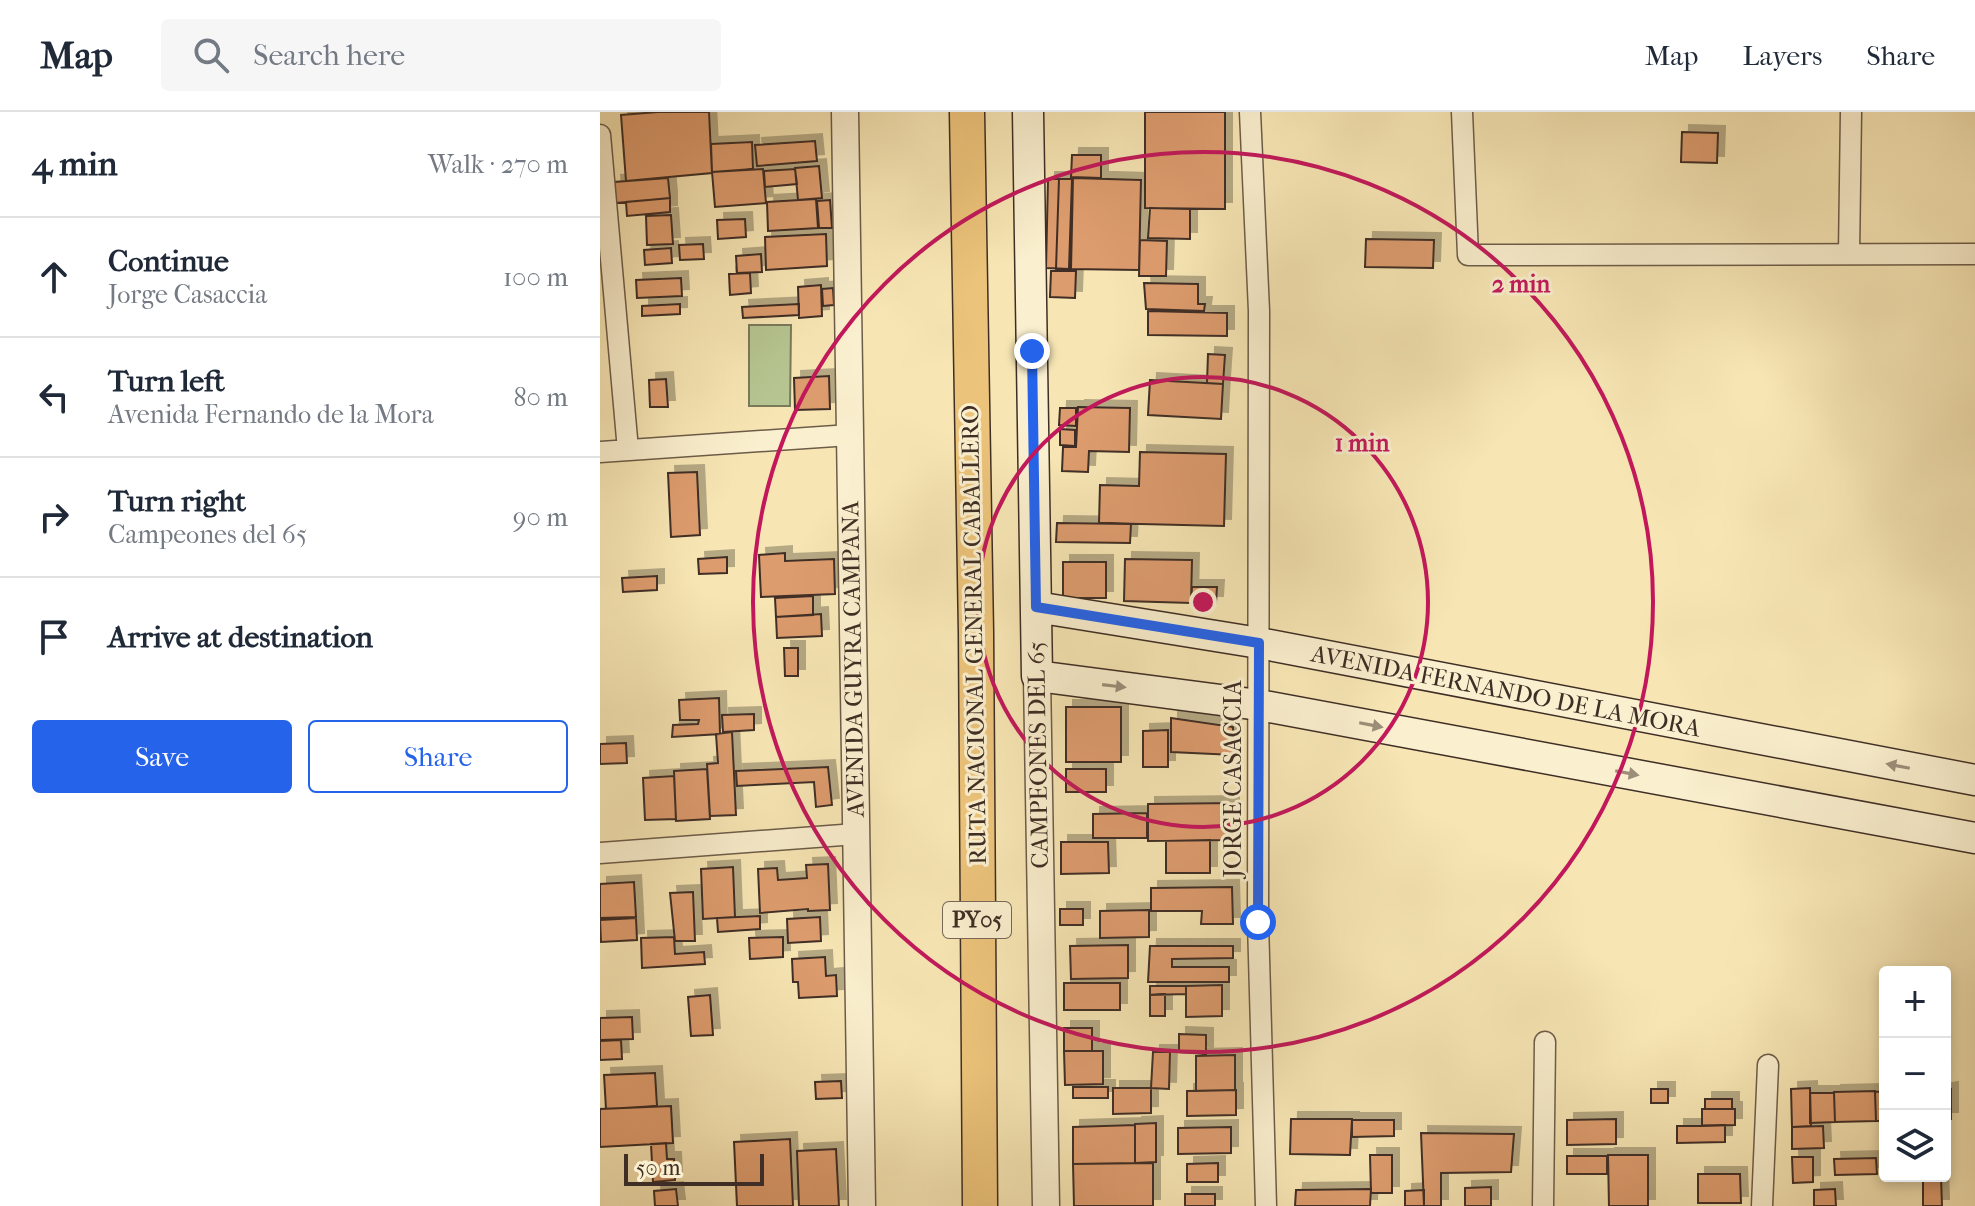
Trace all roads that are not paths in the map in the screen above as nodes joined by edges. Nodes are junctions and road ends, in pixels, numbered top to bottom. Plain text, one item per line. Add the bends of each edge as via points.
1 (845, 112) edge
2 (967, 112) edge
3 (1028, 112) edge
4 (1250, 112) edge
5 (1462, 112) edge
6 (1851, 112) edge
7 (600, 135) edge
8 (1849, 254) junction
9 (1975, 254) edge
10 (850, 435) junction
11 (628, 450) junction
12 (600, 452) edge
13 (1036, 607) junction
14 (1259, 643) junction
15 (1037, 676) junction
16 (1259, 705) junction
17 (1975, 780) edge
18 (856, 834) junction
19 (1975, 838) edge
20 (600, 853) edge
21 (1545, 1042) dead end
22 (1768, 1065) dead end
23 (862, 1206) edge
24 (980, 1206) edge
25 (1046, 1206) edge
26 (1266, 1206) edge
27 (1543, 1206) edge
28 (1762, 1206) edge

1 - 10 street, AVENIDA GUYRA CAMPANA
2 - 24 highway, RUTA NACIONAL GENERAL CABALLERO / PY05
3 - 13 main road, CAMPEONES DEL 65
4 - 14 street, JORGE CASACCIA via 1259,311
5 - 8 street via 1468,255
6 - 8 street
7 - 11 street
8 - 9 street
10 - 11 street
10 - 18 street, AVENIDA GUYRA CAMPANA
11 - 12 street
13 - 14 main road, AVENIDA FERNANDO DE LA MORA
13 - 15 main road, CAMPEONES DEL 65
14 - 16 street, JORGE CASACCIA
17 -> 14 main road, AVENIDA FERNANDO DE LA MORA
15 -> 16 main road
15 - 25 street, CAMPEONES DEL 65
16 -> 19 main road
16 - 26 street, JORGE CASACCIA via 1258,922
18 - 20 street
18 - 23 street, AVENIDA GUYRA CAMPANA
21 - 27 street
22 - 28 street

